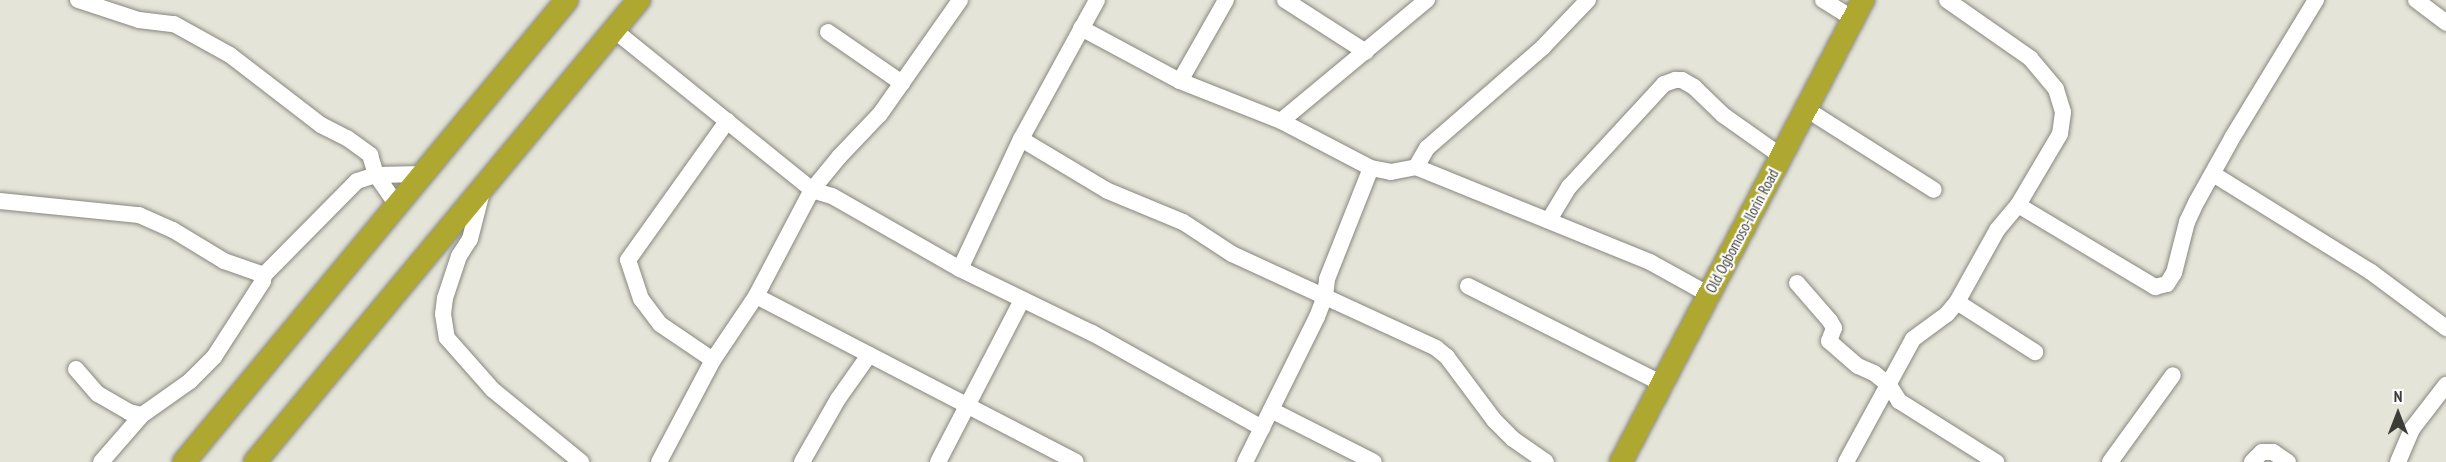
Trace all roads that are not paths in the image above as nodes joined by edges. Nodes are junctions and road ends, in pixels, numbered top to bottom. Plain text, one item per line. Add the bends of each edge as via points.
1 (78, 0) edge
2 (567, 0) edge
3 (639, 0) edge
4 (960, 0) edge
5 (1097, 0) edge
6 (1226, 0) edge
7 (1285, 0) edge
8 (1427, 0) edge
9 (1588, 0) edge
10 (1823, 0) edge
11 (1947, 0) edge
12 (2316, 0) edge
13 (2416, 0) edge
14 (1309, 6) edge
15 (1858, 9) edge
16 (2446, 23) edge
17 (1081, 28) junction
18 (614, 30) junction
19 (828, 33) dead end
20 (1366, 52) junction
21 (1180, 81) junction
22 (902, 83) junction
23 (1806, 110) junction
24 (727, 121) junction
25 (1281, 122) junction
26 (1021, 139) junction
27 (1781, 156) junction
28 (1416, 167) junction
29 (1371, 168) junction
30 (423, 174) junction
31 (2213, 174) junction
32 (376, 175) junction
33 (483, 187) junction
34 (812, 190) junction
35 (1934, 190) dead end
36 (0, 201) edge
37 (397, 205) junction
38 (2018, 205) junction
39 (1549, 219) junction
40 (960, 269) junction
41 (264, 275) junction
42 (1797, 283) dead end
43 (1468, 286) dead end
44 (1708, 294) junction
45 (756, 296) junction
46 (1325, 296) junction
47 (1022, 300) junction
48 (1957, 302) junction
49 (2446, 328) edge
50 (2035, 352) dead end
51 (869, 355) junction
52 (712, 360) junction
53 (76, 369) dead end
54 (2172, 375) dead end
55 (1661, 383) junction
56 (1889, 386) junction
57 (2445, 389) edge
58 (1899, 401) junction
59 (965, 406) junction
60 (1877, 407) junction
61 (1271, 410) junction
62 (142, 416) junction
63 (1262, 428) junction
64 (1619, 461) edge
65 (101, 462) edge
66 (183, 462) edge
67 (255, 462) edge
68 (581, 462) edge
69 (659, 462) edge
70 (802, 462) edge
71 (938, 462) edge
72 (1076, 462) edge
73 (1245, 462) edge
74 (1374, 462) edge
75 (1546, 462) edge
76 (1846, 462) edge
77 (1996, 462) edge
78 (2110, 462) edge
79 (2252, 462) edge
80 (2288, 462) edge
81 (2398, 462) edge

1 - 32 street via 139,20 174,24 230,55 321,125 358,145 374,161
2 - 30 highway
3 - 18 highway
4 - 22 street
5 - 17 street
6 - 21 street
7 - 14 street
8 - 20 street
9 - 28 street via 1543,47 1427,148
10 - 15 street
11 - 38 street via 2030,58 2056,89 2063,112 2060,134
12 - 31 street
13 - 16 street
14 - 20 street
15 - 23 highway, Old Ogbomoso-Ilorin Road
17 - 21 street
17 - 26 street
18 - 24 street
18 - 33 highway
19 - 22 street
20 - 25 street
21 - 25 street
22 - 34 street via 867,130
23 - 27 highway, Old Ogbomoso-Ilorin Road
23 - 35 street
24 - 34 street
24 - 52 street via 628,260 641,299 660,324
25 - 29 street
26 - 40 street
26 - 46 street via 1108,191 1183,222 1232,254
27 - 39 street via 1723,115 1694,87 1675,80 1665,84 1569,187
27 - 44 highway, Old Ogbomoso-Ilorin Road
28 - 29 street via 1391,172
28 - 39 street
29 - 46 street via 1327,279
30 - 32 street
30 - 37 highway
31 - 38 street via 2187,222 2174,273 2160,287
31 - 49 street via 2371,272
32 - 37 street
32 - 41 street via 357,181
33 - 67 highway
33 - 68 street via 470,239 459,256 446,298 443,314 447,338 493,390
34 - 40 street via 832,196
34 - 45 street
36 - 41 street via 139,215 224,261
37 - 66 highway
38 - 48 street via 1997,230
39 - 44 street via 1650,262
40 - 47 street
41 - 62 street via 214,357 190,381
42 - 56 street via 1830,321 1833,328 1829,341
43 - 55 street
44 - 55 highway, Old Ogbomoso-Ilorin Road
45 - 51 street
45 - 52 street
46 - 61 street
46 - 75 street via 1436,348 1494,420
47 - 59 street
47 - 63 street via 1092,333
48 - 50 street
48 - 56 street via 1913,339
51 - 59 street
51 - 70 street
52 - 69 street
53 - 62 street via 98,394
54 - 78 street
55 - 64 highway, Old Ogbomoso-Ilorin Road
56 - 58 street
56 - 60 street
57 - 81 street via 2412,429
58 - 60 street
58 - 77 street
59 - 71 street
59 - 72 street
60 - 76 street
61 - 63 street
61 - 74 street
62 - 65 street
63 - 73 street
79 - 80 street via 2262,452 2273,452

